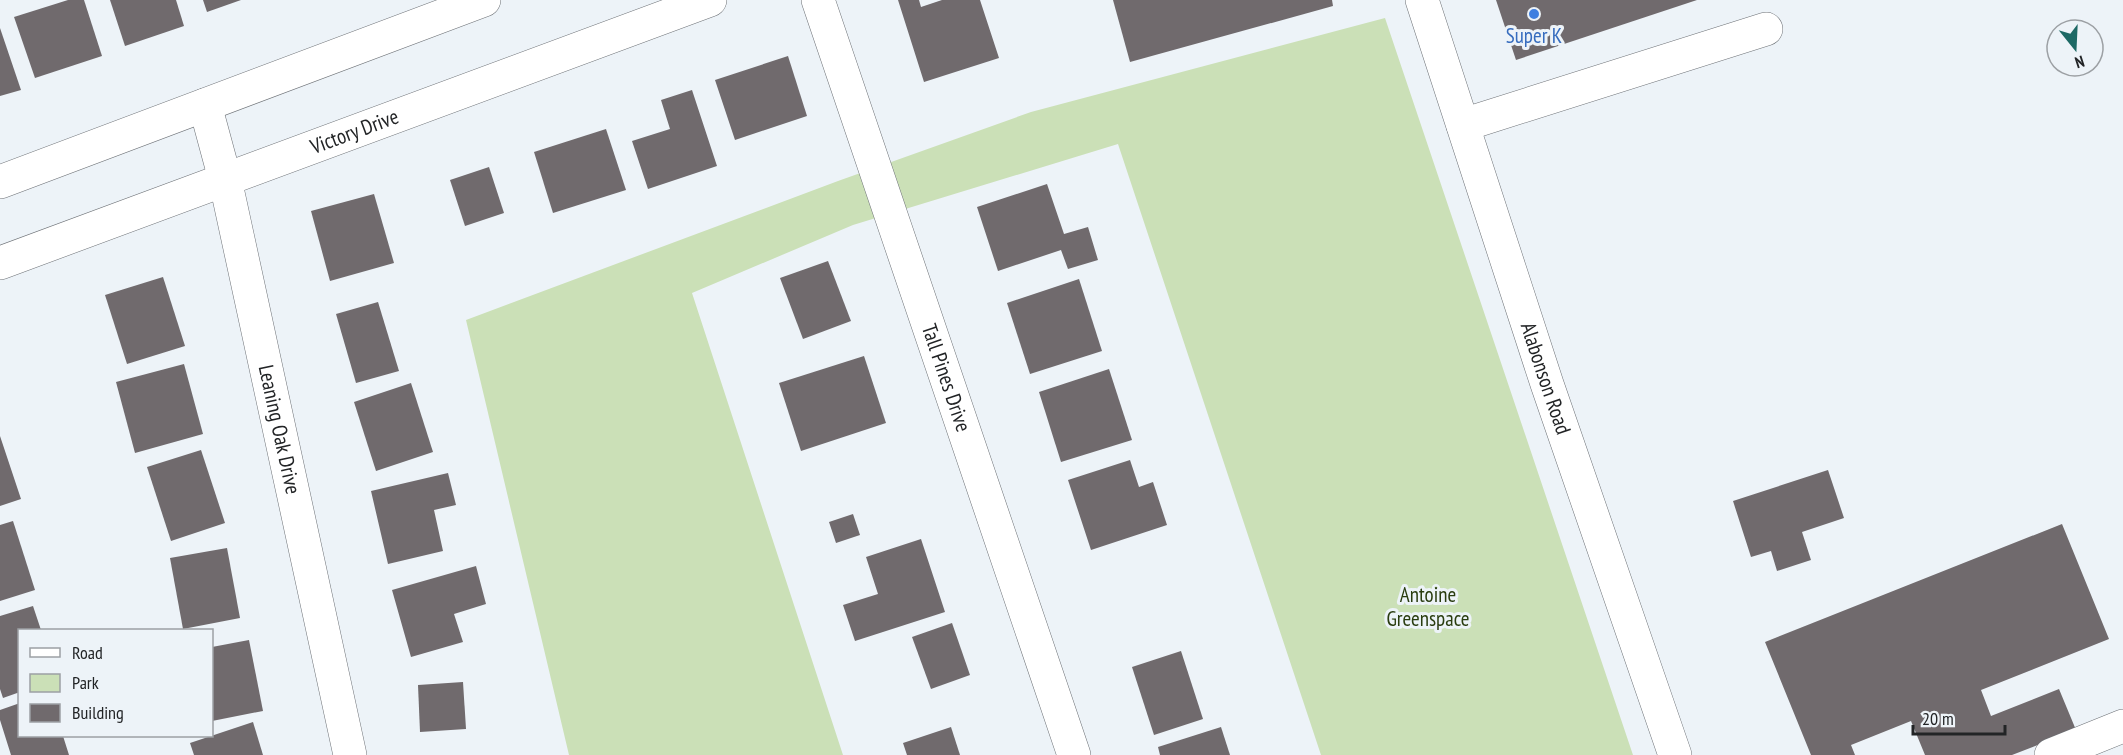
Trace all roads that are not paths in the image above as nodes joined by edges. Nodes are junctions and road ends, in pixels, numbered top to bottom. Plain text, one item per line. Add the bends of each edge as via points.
1 (484, 0) edge
2 (710, 0) edge
3 (818, 0) edge
4 (1422, 0) edge
5 (1766, 29) dead end
6 (205, 105) junction
7 (1463, 126) junction
8 (225, 179) junction
9 (0, 182) edge
10 (0, 263) edge
11 (2123, 726) edge
12 (350, 755) edge
13 (1074, 755) edge
14 (1675, 755) edge
15 (2051, 755) edge

1 - 6 street
2 - 8 street, Victory Drive
3 - 13 street, Tall Pines Drive
4 - 7 street, Alabonson Road
5 - 7 street
6 - 8 street, Leaning Oak Drive
6 - 9 street
7 - 14 street, Alabonson Road via 1546,384
8 - 10 street, Victory Drive
8 - 12 street, Leaning Oak Drive
11 - 15 street

